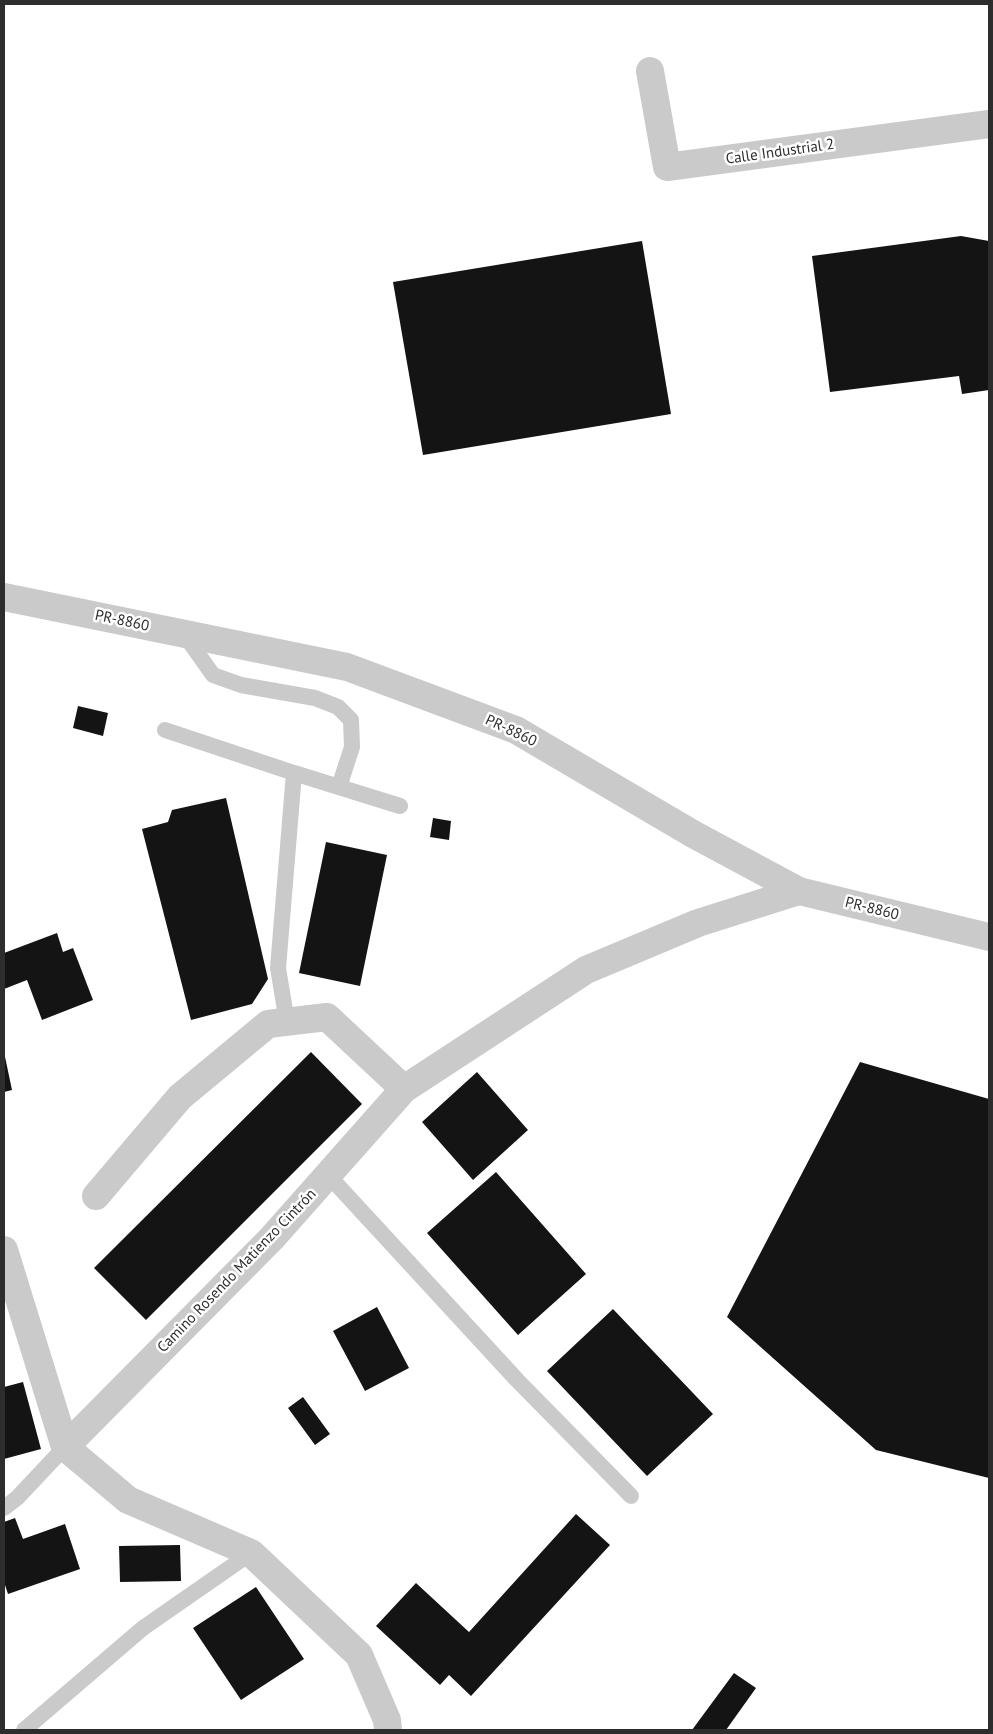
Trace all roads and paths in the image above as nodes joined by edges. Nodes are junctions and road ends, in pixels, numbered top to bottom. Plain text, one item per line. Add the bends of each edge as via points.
1 (650, 71) dead end
2 (989, 124) edge
3 (4, 597) edge
4 (184, 634) junction
5 (165, 730) dead end
6 (294, 773) junction
7 (339, 787) junction
8 (400, 806) dead end
9 (799, 891) junction
10 (989, 937) edge
11 (287, 1022) junction
12 (404, 1089) junction
13 (328, 1176) junction
14 (96, 1196) dead end
15 (4, 1250) edge
16 (65, 1447) junction
17 (631, 1496) dead end
18 (4, 1508) edge
19 (251, 1553) junction
20 (24, 1730) edge
21 (388, 1730) edge

1 - 2 street, Calle Industrial 2 via 667,167
3 - 4 street, PR-8860 / PR-8860
4 - 7 lane via 213,675 241,685 316,698 338,707 351,720 352,747
4 - 9 street, PR-8860 / PR-8860 via 348,667 516,730 693,834
5 - 6 lane
6 - 7 lane
6 - 11 lane via 278,968
7 - 8 lane
9 - 10 street, PR-8860 / PR-8860
9 - 12 street, Camino Rosendo Matienzo Cintrón via 698,923 586,970
11 - 12 street via 327,1016
11 - 14 street via 268,1024 180,1096
12 - 13 street, Camino Rosendo Matienzo Cintrón
13 - 16 street, Camino Rosendo Matienzo Cintrón via 272,1238
13 - 17 lane
15 - 16 street
16 - 18 lane
16 - 19 street via 128,1500
19 - 20 lane via 143,1628
19 - 21 street via 359,1655 387,1720

